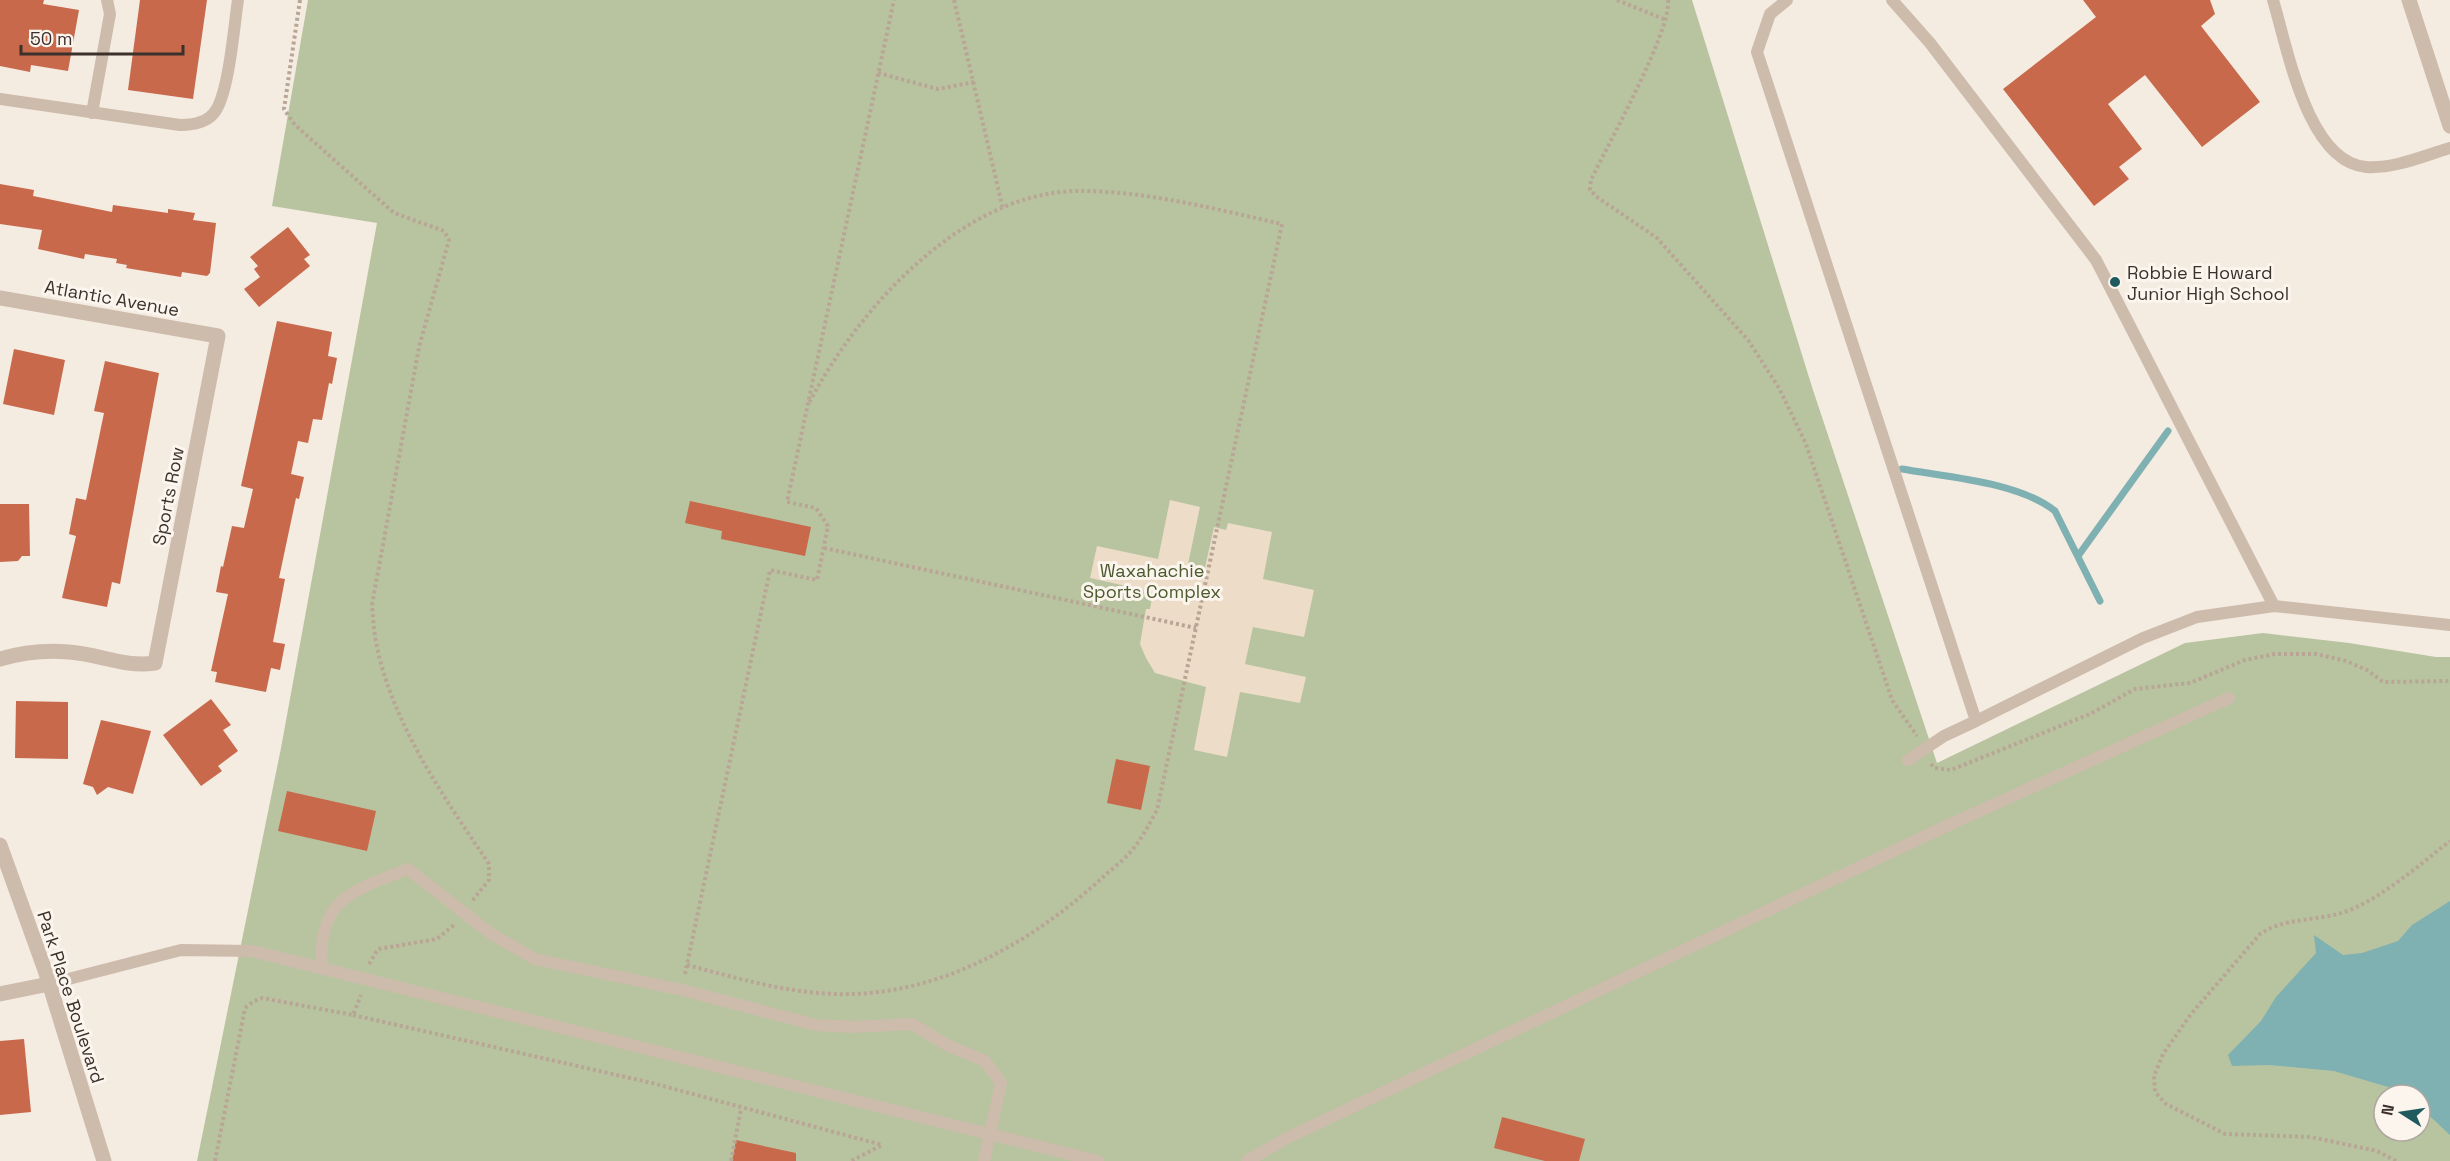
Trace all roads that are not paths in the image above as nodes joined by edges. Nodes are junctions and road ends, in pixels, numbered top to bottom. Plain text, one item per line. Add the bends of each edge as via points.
1 (107, 0) edge
2 (238, 0) edge
3 (1787, 0) edge
4 (1892, 0) edge
5 (2272, 0) edge
6 (2409, 0) edge
7 (0, 99) edge
8 (92, 113) junction
9 (2450, 126) edge
10 (2450, 148) edge
11 (0, 298) edge
12 (218, 336) joint
13 (2274, 606) junction
14 (2450, 625) edge
15 (0, 659) edge
16 (2229, 698) dead end
17 (1976, 721) junction
18 (1908, 760) dead end
19 (0, 845) edge
20 (322, 968) junction
21 (49, 984) junction
22 (0, 994) edge
23 (990, 1134) junction
24 (104, 1161) edge
25 (984, 1161) edge
26 (1098, 1161) edge
27 (1247, 1161) edge

1 - 8 lane via 110,14
2 - 8 lane via 222,96 208,118 180,125
3 - 17 lane via 1770,14 1757,52
4 - 13 lane via 1930,43 2096,260
5 - 10 lane via 2304,101 2321,138 2343,160 2365,167 2392,166
6 - 9 street
7 - 8 lane
11 - 12 street, Atlantic Avenue
12 - 15 street, Sports Row via 155,663 136,666 69,652 17,654
13 - 14 lane
13 - 17 lane via 2197,617 2143,638
16 - 27 lane via 1940,829 1300,1132
17 - 18 lane
19 - 21 street, Park Place Boulevard
20 - 21 lane via 252,951 181,950
20 - 23 lane
20 - 23 lane via 320,943 331,914 350,892 408,869 490,933 535,959 682,990 816,1025 853,1028 912,1024 985,1062 1001,1083
21 - 22 street
21 - 24 street, Park Place Boulevard
23 - 25 lane
23 - 26 lane

